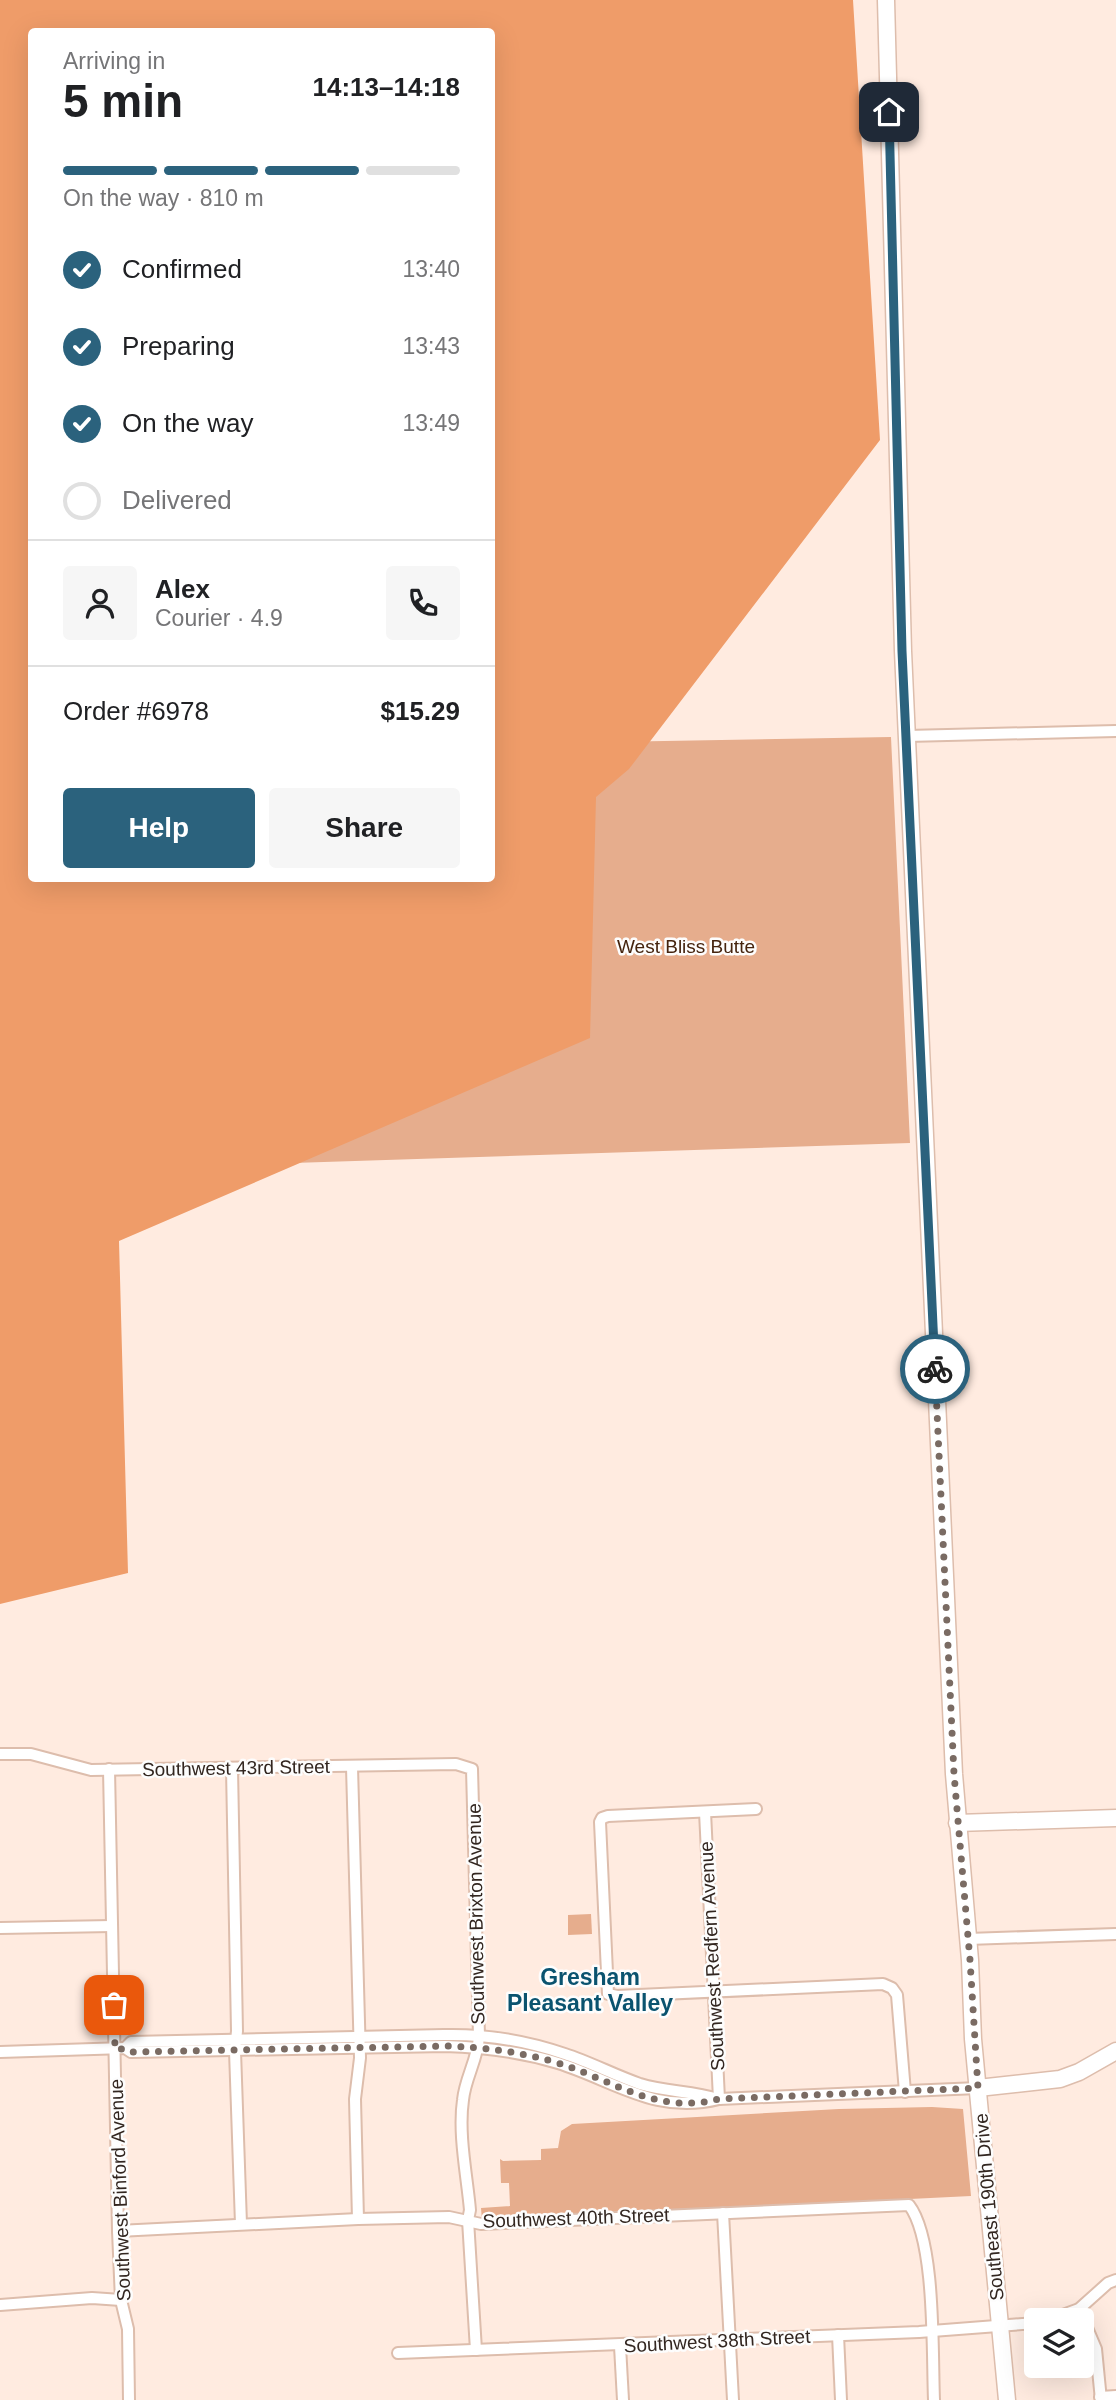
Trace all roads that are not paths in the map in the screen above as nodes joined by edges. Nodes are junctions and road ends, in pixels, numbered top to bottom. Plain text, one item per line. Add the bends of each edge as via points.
1 (886, 0) edge
2 (1116, 731) edge
3 (907, 736) junction
4 (0, 1754) edge
5 (352, 1767) junction
6 (110, 1769) junction
7 (232, 1769) junction
8 (472, 1769) joint
9 (756, 1810) dead end
10 (705, 1812) junction
11 (1116, 1818) edge
12 (957, 1823) junction
13 (112, 1926) junction
14 (0, 1928) edge
15 (1116, 1934) edge
16 (968, 1939) junction
17 (714, 1992) junction
18 (358, 2042) junction
19 (479, 2042) junction
20 (236, 2045) junction
21 (120, 2049) junction
22 (1116, 2051) edge
23 (0, 2052) edge
24 (978, 2088) junction
25 (905, 2092) junction
26 (719, 2099) junction
27 (723, 2213) junction
28 (358, 2219) junction
29 (468, 2220) junction
30 (241, 2224) junction
31 (118, 2231) junction
32 (1116, 2280) edge
33 (121, 2300) junction
34 (0, 2305) edge
35 (1080, 2308) edge
36 (1024, 2325) edge
37 (1001, 2328) junction
38 (931, 2331) junction
39 (838, 2335) junction
40 (730, 2341) junction
41 (1094, 2344) edge
42 (620, 2346) junction
43 (476, 2350) junction
44 (398, 2353) dead end
45 (1116, 2396) edge
46 (1100, 2398) edge
47 (129, 2400) edge
48 (623, 2400) edge
49 (733, 2400) edge
50 (841, 2400) edge
51 (934, 2400) edge
52 (1007, 2400) edge

1 - 3 main road, Southeast 190th Drive
2 - 3 street
3 - 12 main road, Southeast 190th Drive
4 - 6 street, Southwest 43rd Street via 32,1754 91,1770
5 - 7 street, Southwest 43rd Street
5 - 8 street, Southwest 43rd Street via 456,1764
5 - 18 street
6 - 7 street, Southwest 43rd Street
6 - 13 street, Southwest Binford Avenue
7 - 20 street
8 - 19 street, Southwest Brixton Avenue
9 - 10 street
10 - 17 street, Southwest Redfern Avenue
10 - 17 street via 602,1818 607,1980 610,1996
11 - 12 main road
12 - 16 main road, Southeast 190th Drive
13 - 14 street
13 - 21 street, Southwest Binford Avenue
15 - 16 street
16 - 24 main road, Southeast 190th Drive
17 - 25 street via 883,1984 892,1988 897,1995
17 - 26 street, Southwest Redfern Avenue
18 - 19 street
18 - 20 street
18 - 28 street
19 - 26 street via 547,2060 660,2101 697,2105
19 - 29 street, Southwest Brixton Avenue via 461,2110
20 - 21 street
20 - 30 street
21 - 23 street
21 - 31 street, Southwest Binford Avenue
22 - 24 main road via 1060,2079
24 - 25 street
24 - 37 main road, Southeast 190th Drive
25 - 26 street
27 - 29 street, Southwest 40th Street via 481,2224
27 - 38 street, Southwest 40th Street via 909,2206 924,2239
27 - 40 street
28 - 29 street, Southwest 40th Street
28 - 30 street, Southwest 40th Street
29 - 43 street, Southwest Brixton Avenue
30 - 31 street, Southwest 40th Street
31 - 33 street, Southwest Binford Avenue
32 - 35 street
33 - 34 street
33 - 47 street, Southwest Binford Avenue via 128,2329
36 - 37 street, Southwest 38th Street
37 - 38 street, Southwest 38th Street
37 - 52 main road, Southeast 190th Drive
38 - 39 street, Southwest 38th Street
38 - 51 street
39 - 40 street, Southwest 38th Street
39 - 50 street
40 - 42 street, Southwest 38th Street
40 - 49 street
41 - 46 street
42 - 43 street, Southwest 38th Street
42 - 48 street
43 - 44 street, Southwest 38th Street
45 - 46 street

